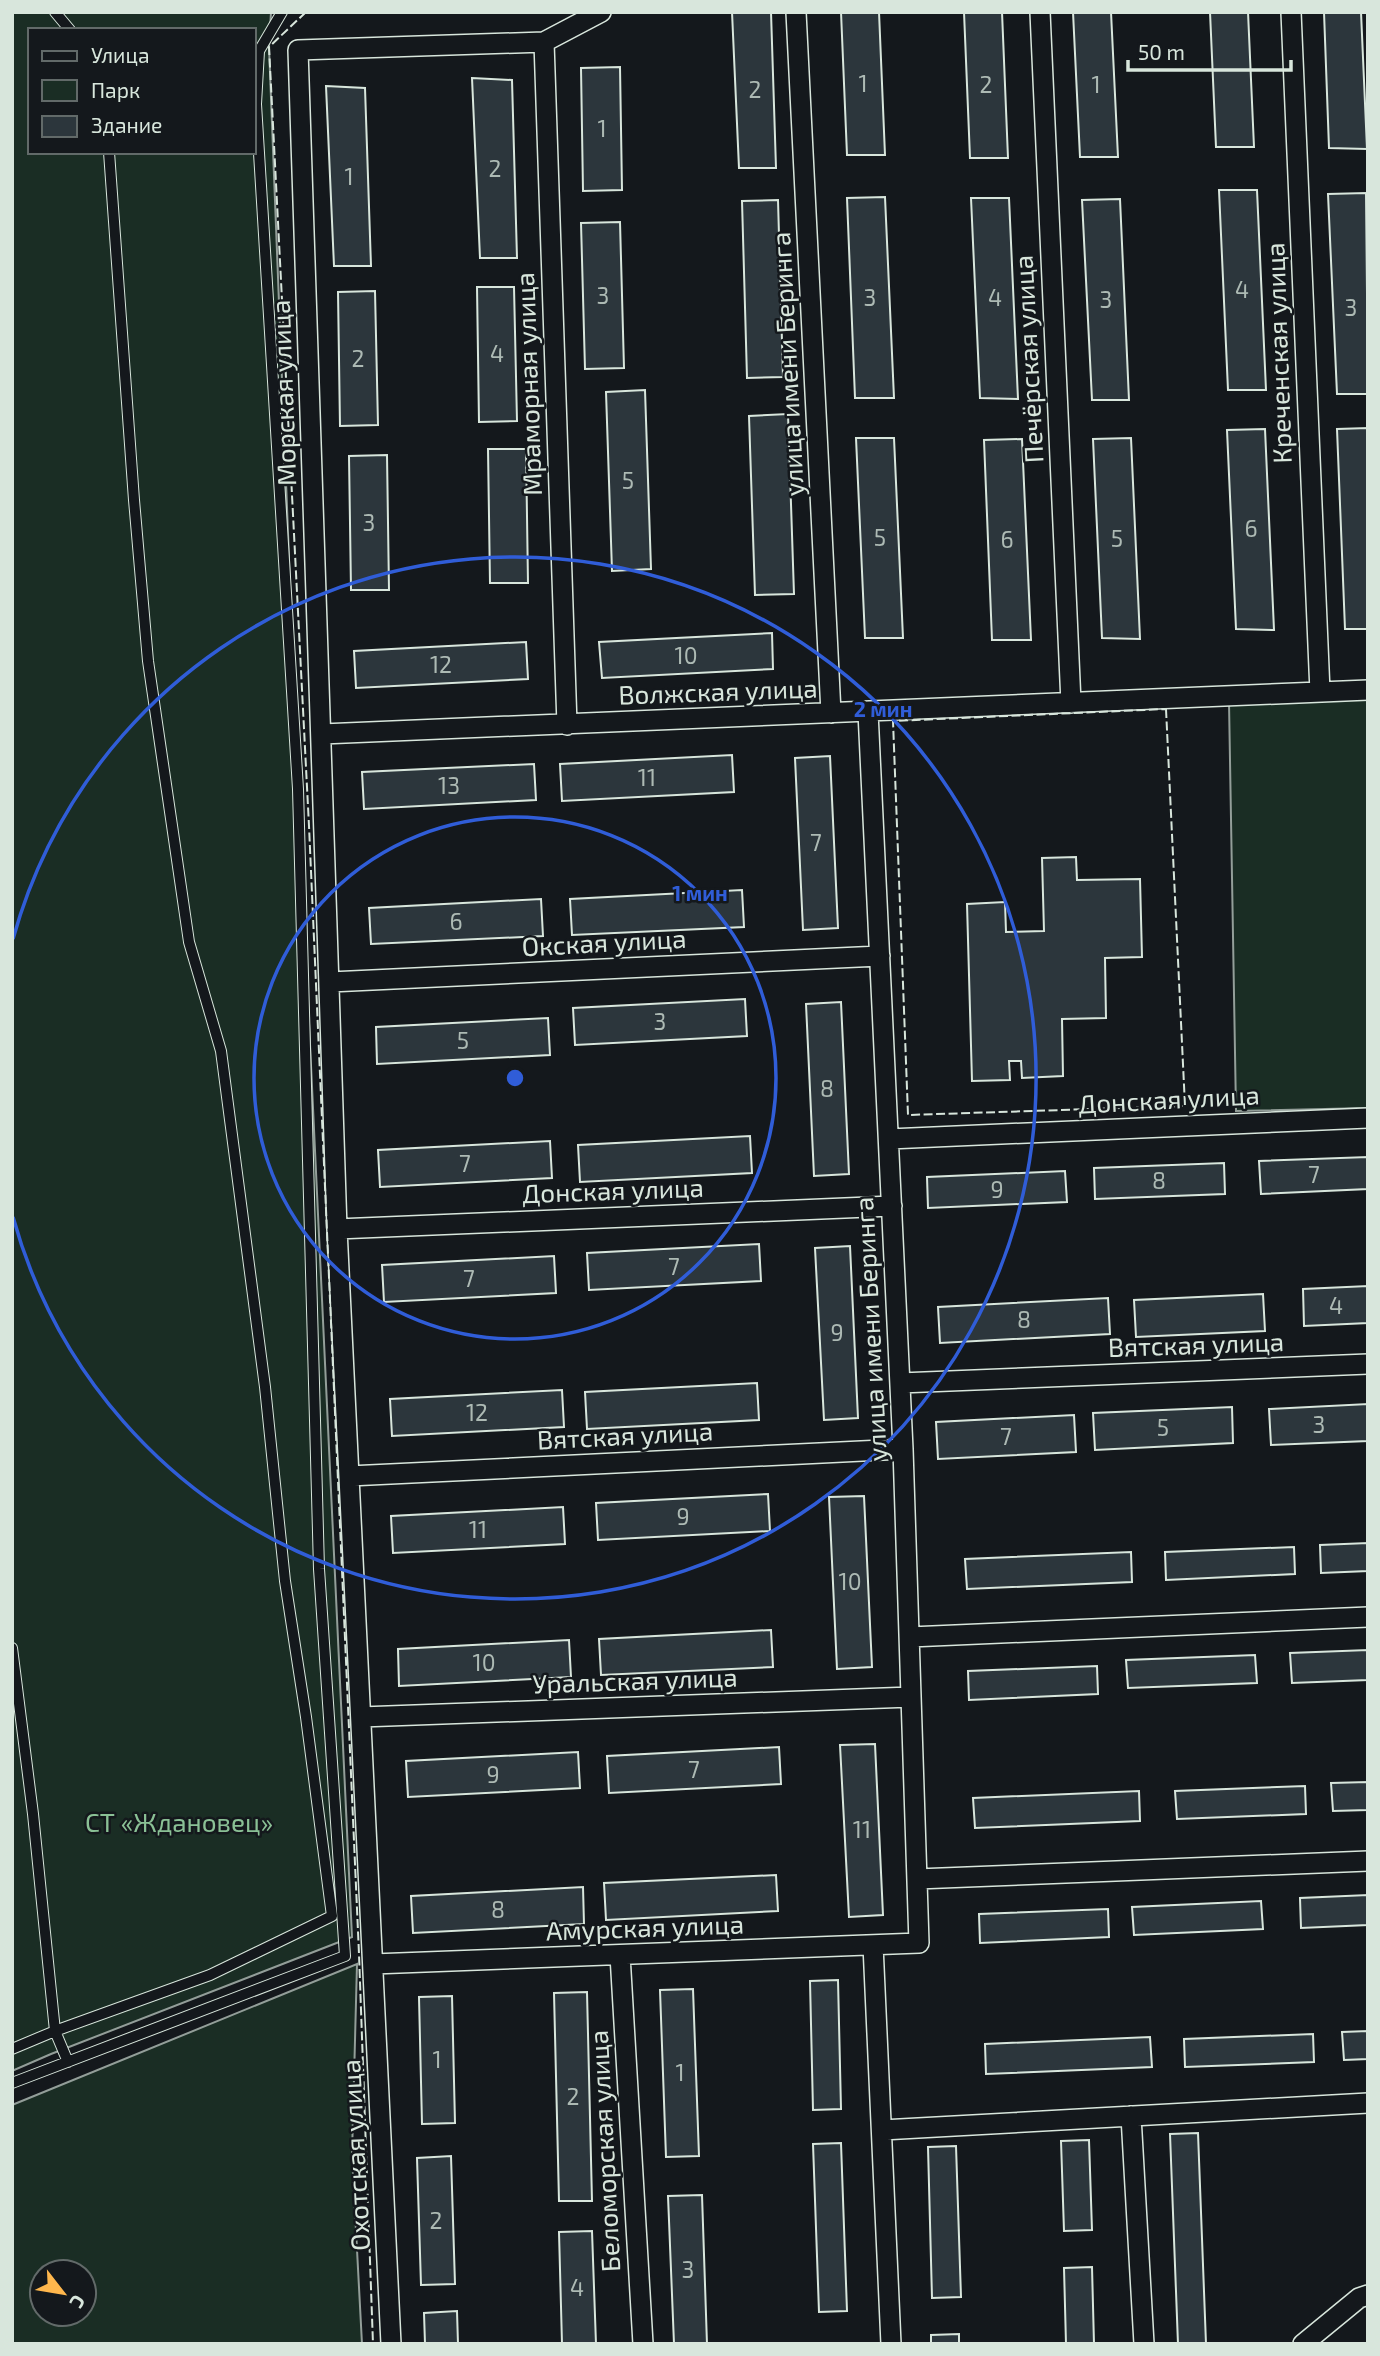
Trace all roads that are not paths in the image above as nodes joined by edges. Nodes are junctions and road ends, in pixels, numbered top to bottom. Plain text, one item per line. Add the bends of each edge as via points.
1 (55, 12) edge
2 (282, 12) edge
3 (601, 12) edge
4 (796, 12) edge
5 (1040, 12) edge
6 (1291, 12) edge
7 (67, 28) edge
8 (544, 41) junction
9 (109, 154) edge
10 (1368, 690) edge
11 (1320, 692) junction
12 (1071, 703) junction
13 (868, 712) junction
14 (831, 713) junction
15 (567, 725) junction
16 (322, 733) junction
17 (880, 956) junction
18 (330, 982) junction
19 (1368, 1118) edge
20 (889, 1139) junction
21 (892, 1206) junction
22 (337, 1229) junction
23 (1368, 1364) edge
24 (900, 1383) junction
25 (904, 1449) junction
26 (349, 1476) junction
27 (1368, 1617) edge
28 (909, 1637) junction
29 (12, 1648) edge
30 (911, 1697) junction
31 (361, 1717) junction
32 (1368, 1861) edge
33 (917, 1879) junction
34 (919, 1944) joint
35 (873, 1945) junction
36 (620, 1955) junction
37 (373, 1964) junction
38 (55, 2031) junction
39 (12, 2049) edge
40 (68, 2062) junction
41 (12, 2083) edge
42 (1368, 2103) edge
43 (1131, 2116) junction
44 (882, 2130) junction
45 (1368, 2295) edge
46 (391, 2344) edge
47 (643, 2344) edge
48 (891, 2344) edge
49 (1144, 2344) edge
50 (1303, 2344) edge

1 - 7 lane
2 - 40 lane via 259,51 257,104 298,789 319,1569 345,1956
3 - 8 street
4 - 14 street, улица имени Беринга
5 - 12 street, Печёрская улица
6 - 11 street, Креченская улица
8 - 15 street, Мраморная улица
8 - 16 street, Морская улица via 298,50
9 - 38 lane via 148,661 189,942 221,1051 264,1374 285,1581 332,1916 210,1975
10 - 11 street, Волжская улица
11 - 12 street, Волжская улица
12 - 13 street, Волжская улица
13 - 14 street, Волжская улица
13 - 17 street, улица имени Беринга
14 - 15 street, Волжская улица
15 - 16 street, Волжская улица
16 - 18 street, Морская улица
17 - 18 street, Окская улица
17 - 20 street, улица имени Беринга
18 - 22 street, Морская улица
19 - 20 street, Донская улица
20 - 21 street, улица имени Беринга
21 - 22 street, Донская улица
21 - 24 street, улица имени Беринга
22 - 26 street, Охотская улица
23 - 24 street, Вятская улица
24 - 25 street, улица имени Беринга
25 - 26 street, Вятская улица
25 - 28 street, улица имени Беринга
26 - 31 street, Охотская улица
27 - 28 street
28 - 30 street, улица имени Беринга
29 - 38 lane
30 - 31 street, Уральская улица
30 - 33 street, улица имени Беринга
31 - 37 street, Охотская улица
32 - 33 street
33 - 34 street, улица имени Беринга
34 - 35 street, Амурская улица
35 - 36 street, Амурская улица
35 - 44 street
36 - 37 street, Амурская улица
36 - 47 street, Беломорская улица
37 - 46 street, Охотская улица
38 - 39 lane
38 - 40 lane
40 - 41 lane
42 - 43 street
43 - 44 street
43 - 49 street
44 - 48 street
45 - 50 street

